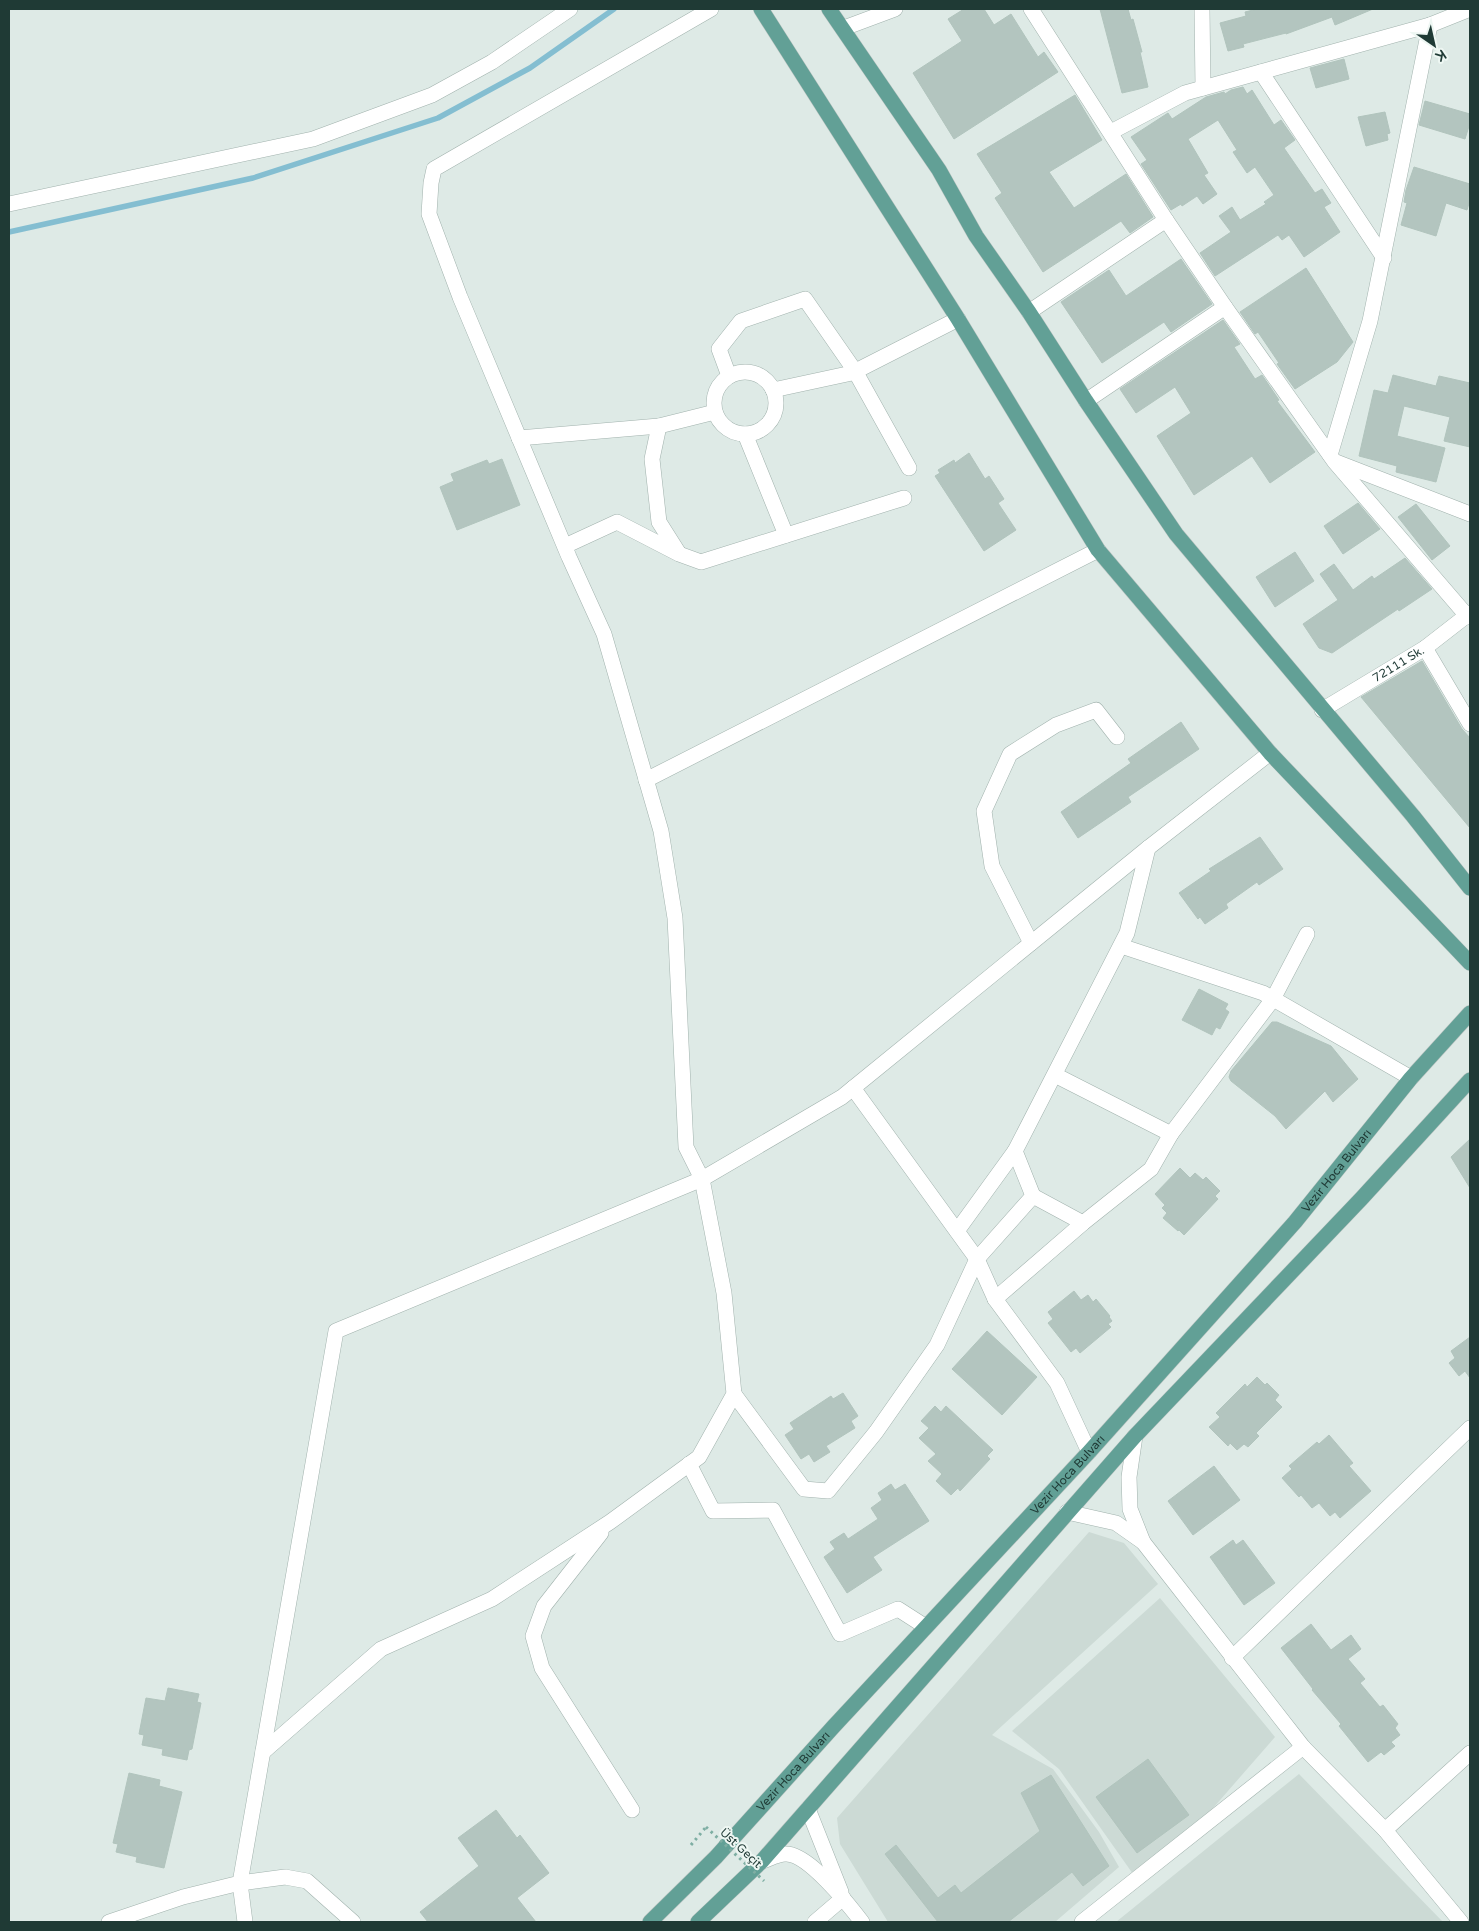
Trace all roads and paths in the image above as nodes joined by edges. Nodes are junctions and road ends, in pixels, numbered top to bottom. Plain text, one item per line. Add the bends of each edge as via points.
1 (570, 9) edge
2 (711, 9) edge
3 (761, 9) edge
4 (829, 9) edge
5 (895, 9) edge
6 (1031, 9) edge
7 (1202, 9) edge
8 (1470, 9) edge
9 (1430, 25) junction
10 (844, 30) junction
11 (1261, 72) junction
12 (1203, 88) junction
13 (1111, 132) junction
14 (9, 204) edge
15 (1166, 220) junction
16 (1384, 258) junction
17 (1224, 307) junction
18 (1029, 312) junction
19 (958, 319) junction
20 (855, 371) junction
21 (729, 376) junction
22 (773, 390) junction
23 (1086, 401) junction
24 (715, 412) junction
25 (658, 426) junction
26 (746, 434) junction
27 (519, 438) junction
28 (1332, 458) junction
29 (909, 468) dead end
30 (904, 498) dead end
31 (1470, 514) edge
32 (786, 535) junction
33 (564, 546) junction
34 (1098, 550) junction
35 (679, 554) junction
36 (1469, 615) edge
37 (1425, 648) junction
38 (1322, 710) junction
39 (1470, 724) edge
40 (1117, 737) dead end
41 (1270, 753) junction
42 (646, 780) junction
43 (1148, 848) junction
44 (1470, 888) edge
45 (1308, 934) dead end
46 (1031, 943) junction
47 (1121, 946) junction
48 (1470, 963) edge
49 (1273, 999) junction
50 (1470, 1013) edge
51 (1055, 1075) junction
52 (1411, 1078) junction
53 (1470, 1080) edge
54 (853, 1088) junction
55 (1171, 1134) junction
56 (1015, 1151) junction
57 (702, 1179) junction
58 (1033, 1196) junction
59 (1083, 1222) junction
60 (957, 1231) junction
61 (977, 1259) junction
62 (995, 1299) junction
63 (734, 1394) junction
64 (1470, 1428) edge
65 (1135, 1436) junction
66 (1088, 1452) junction
67 (689, 1464) junction
68 (1067, 1512) junction
69 (610, 1522) junction
70 (1143, 1542) junction
71 (926, 1627) junction
72 (1232, 1658) junction
73 (1304, 1748) junction
74 (263, 1752) junction
75 (1470, 1753) edge
76 (808, 1809) junction
77 (632, 1810) dead end
78 (1385, 1830) junction
79 (691, 1844) dead end
80 (762, 1861) junction
81 (764, 1881) dead end
82 (240, 1883) junction
83 (844, 1898) junction
84 (109, 1922) edge
85 (245, 1922) edge
86 (353, 1922) edge
87 (650, 1922) edge
88 (698, 1922) edge
89 (815, 1922) edge
90 (862, 1922) edge
91 (1082, 1922) edge
92 (1461, 1922) edge

1 - 14 street via 492,62 432,96 313,139
2 - 27 street via 434,169 429,214
3 - 19 main road
4 - 10 main road
5 - 10 street
6 - 13 street
7 - 12 street
8 - 9 street
9 - 11 street
9 - 16 street
10 - 18 main road via 939,170 976,236
11 - 12 street
11 - 16 street
12 - 13 street
13 - 15 street
15 - 17 street
15 - 18 street
16 - 28 street
17 - 23 street
17 - 28 street
18 - 23 main road
19 - 20 street
19 - 34 main road
20 - 21 street via 805,299 741,321 718,349
20 - 22 street
20 - 29 street
21 - 22 street via 750,372 764,378
21 - 24 street via 716,392
22 - 26 street via 776,405 771,420 764,427
23 - 38 main road via 1176,534
24 - 25 street
24 - 26 street via 726,428
25 - 27 street
25 - 35 street via 652,459 659,522
26 - 32 street
27 - 33 street
28 - 31 street
28 - 36 street
30 - 32 street
32 - 35 street via 701,562
33 - 35 street via 617,522
33 - 42 street via 604,634
34 - 41 main road
34 - 42 street
36 - 37 street, 72111 Sk.
37 - 38 street, 72111 Sk.
37 - 39 street
38 - 44 main road
40 - 46 street via 1096,710 1056,725 1010,754 984,811 992,866
41 - 43 street
41 - 48 main road
42 - 57 street via 661,831 676,918 686,1147
43 - 46 street
43 - 47 street
45 - 49 street
46 - 54 street
47 - 49 street
47 - 51 street
49 - 52 street
49 - 55 street
50 - 52 main road, Vezir Hoca Bulvarı
51 - 55 street
51 - 56 street
52 - 66 main road, Vezir Hoca Bulvarı via 1295,1222
53 - 65 main road, Vezir Hoca Bulvarı
54 - 57 street via 842,1098
54 - 60 street
55 - 59 street via 1151,1169
56 - 58 street
56 - 60 street
57 - 63 street via 724,1293
57 - 74 street via 336,1331
58 - 59 street
58 - 61 street
59 - 62 street
60 - 61 street
61 - 62 street
61 - 63 street via 937,1345 876,1432 828,1490 804,1489
62 - 66 street via 1057,1383
63 - 67 street via 699,1457
64 - 72 street
65 - 68 main road, Vezir Hoca Bulvarı
65 - 70 street via 1129,1477 1130,1509
66 - 71 main road, Vezir Hoca Bulvarı
67 - 69 street
67 - 71 street via 713,1511 773,1510 840,1634 898,1609
68 - 70 street via 1116,1523
68 - 76 main road, Vezir Hoca Bulvarı
69 - 74 street via 492,1599 381,1649
69 - 77 street via 544,1606 533,1636 542,1668
70 - 72 street
71 - 87 main road, Vezir Hoca Bulvarı via 716,1858
72 - 73 street
73 - 78 street
73 - 91 street
74 - 82 street
75 - 78 street
76 - 80 main road, Vezir Hoca Bulvarı
76 - 83 street
78 - 92 street
79 - 81 path, Üst Geçit, bridge via 706,1827
80 - 83 street via 785,1854 801,1857
80 - 88 main road, Vezir Hoca Bulvarı
82 - 84 street via 183,1897
82 - 85 street
82 - 86 street via 285,1877 307,1881
83 - 89 street
83 - 90 street

